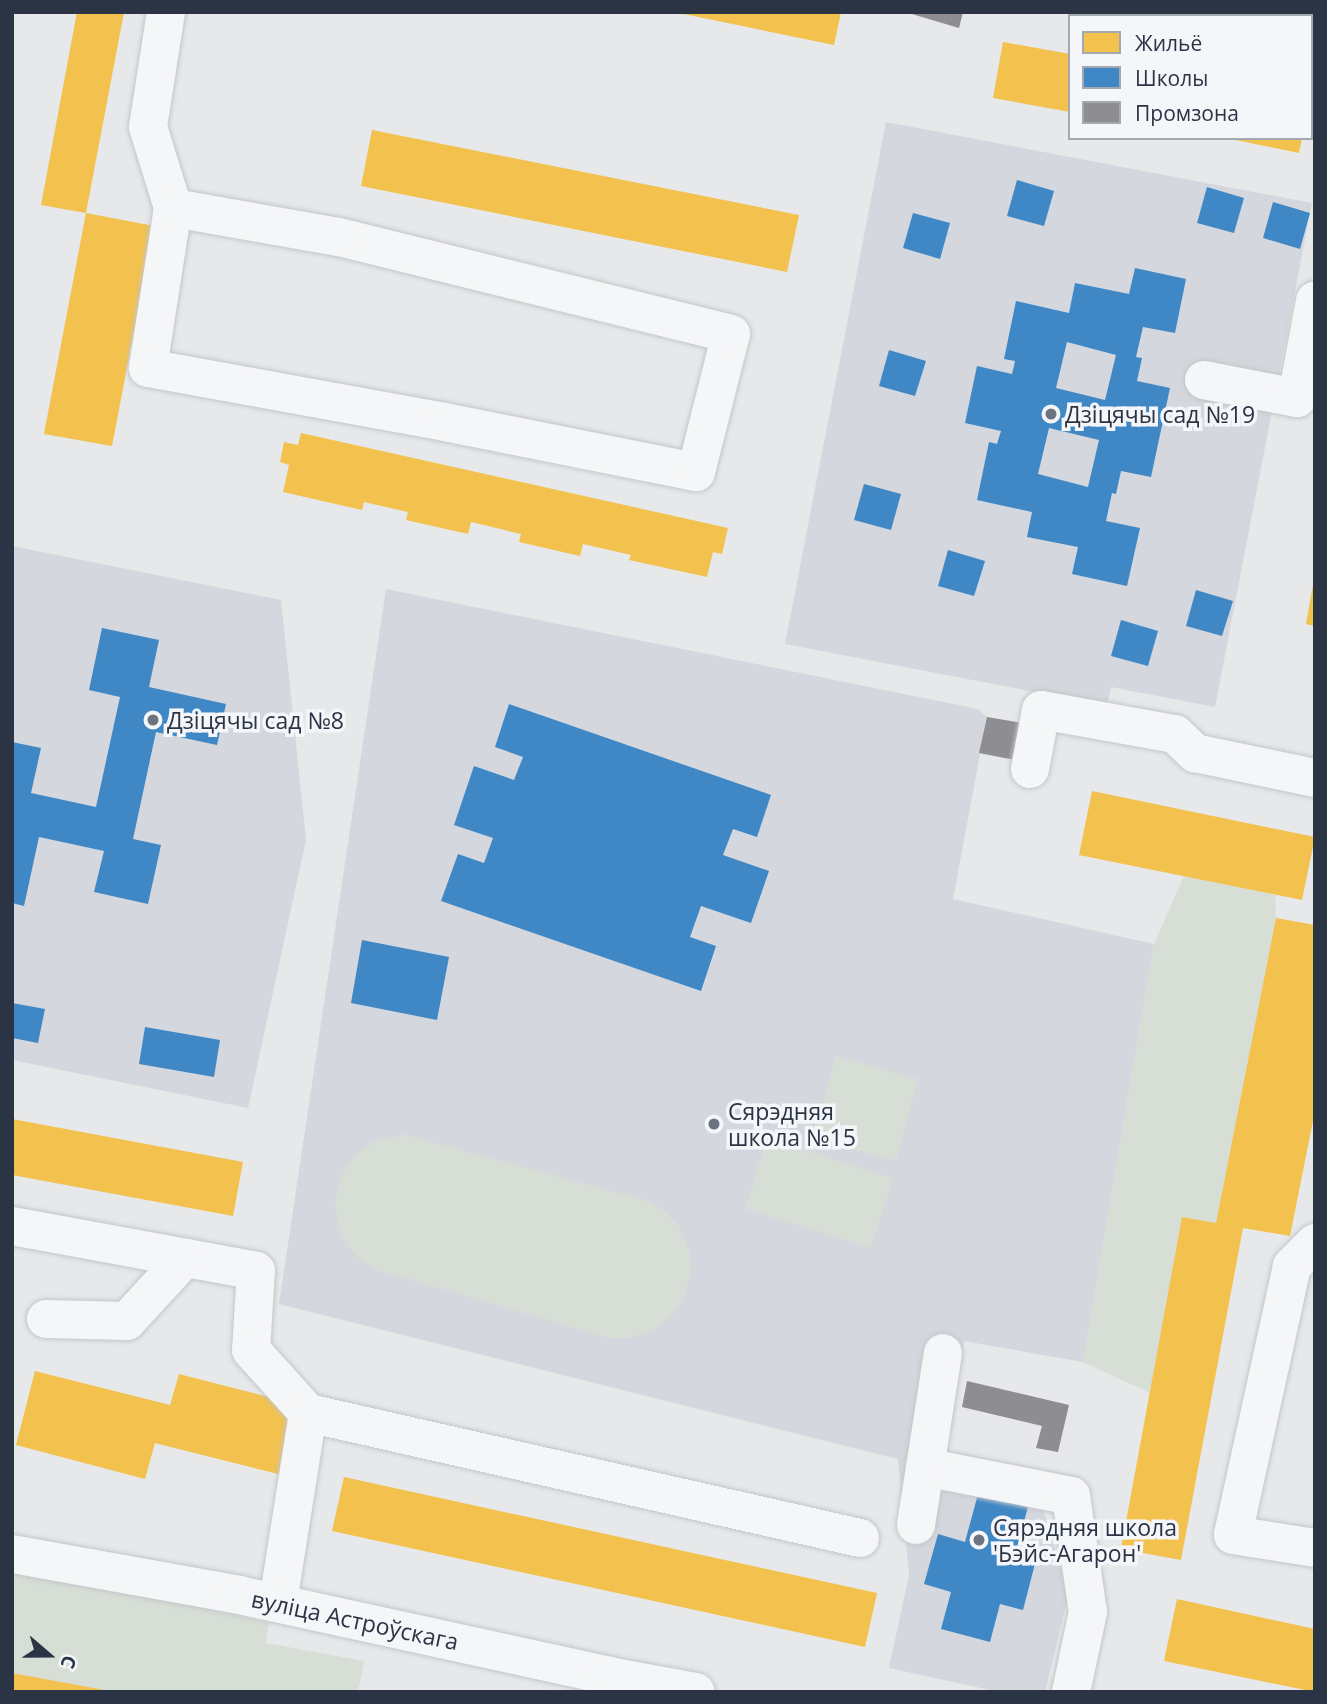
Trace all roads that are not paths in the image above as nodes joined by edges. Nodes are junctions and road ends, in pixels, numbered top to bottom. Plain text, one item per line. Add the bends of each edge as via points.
1 (166, 12) edge
2 (173, 208) junction
3 (1315, 301) edge
4 (1204, 380) dead end
5 (1030, 769) dead end
6 (1315, 778) edge
7 (12, 1226) edge
8 (1315, 1243) edge
9 (185, 1258) junction
10 (46, 1319) dead end
11 (943, 1353) dead end
12 (308, 1413) junction
13 (925, 1467) junction
14 (916, 1525) dead end
15 (860, 1538) dead end
16 (1315, 1548) edge
17 (12, 1554) edge
18 (278, 1602) junction
19 (606, 1684) edge
20 (696, 1692) edge
21 (1071, 1692) edge

1 - 2 street via 149,127
2 - 2 street via 148,368 696,472 732,334 338,237
3 - 4 street via 1297,398
5 - 6 street via 1041,710 1175,733 1195,753
7 - 9 street
8 - 16 street via 1292,1266 1233,1535
9 - 10 street via 127,1321
9 - 12 street via 256,1271 251,1350
11 - 13 street
12 - 15 street
12 - 18 street
13 - 14 street
13 - 21 street via 1071,1496 1088,1612
17 - 18 street, вуліца Астроўскага
18 - 19 street, вуліца Астроўскага
19 - 20 street, вуліца Астроўскага

